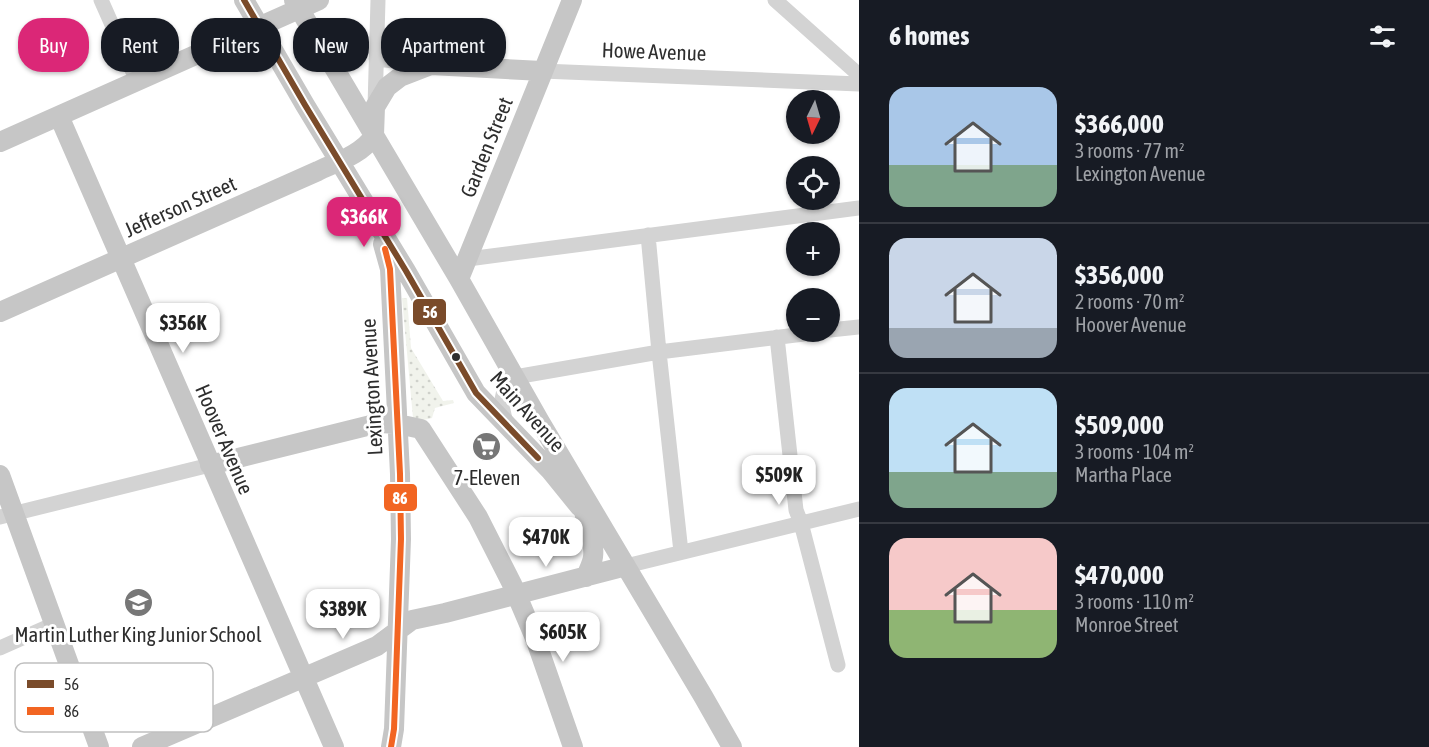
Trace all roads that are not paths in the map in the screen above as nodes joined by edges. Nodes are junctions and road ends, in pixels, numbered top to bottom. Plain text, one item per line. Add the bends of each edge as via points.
1 (101, 0) edge
2 (244, 0) edge
3 (319, 0) edge
4 (378, 0) edge
5 (572, 0) edge
6 (775, 0) edge
7 (296, 4) edge
8 (255, 18) edge
9 (274, 18) edge
10 (191, 57) edge
11 (376, 59) junction
12 (381, 60) edge
13 (281, 63) edge
14 (506, 69) edge
15 (542, 71) junction
16 (411, 72) edge
17 (859, 75) edge
18 (137, 81) junction
19 (859, 84) edge
20 (375, 107) junction
21 (59, 116) junction
22 (374, 136) junction
23 (0, 141) edge
24 (339, 161) junction
25 (859, 208) edge
26 (368, 209) junction
27 (648, 235) junction
28 (121, 258) junction
29 (468, 259) junction
30 (459, 279) junction
31 (0, 312) edge
32 (859, 327) edge
33 (840, 329) edge
34 (786, 336) edge
35 (777, 337) junction
36 (659, 352) junction
37 (515, 377) junction
38 (407, 426) junction
39 (507, 426) junction
40 (210, 465) junction
41 (0, 475) edge
42 (859, 509) edge
43 (584, 512) junction
44 (7, 516) edge
45 (801, 523) junction
46 (681, 552) junction
47 (626, 566) junction
48 (586, 577) junction
49 (516, 595) junction
50 (54, 624) junction
51 (398, 630) junction
52 (0, 648) edge
53 (68, 663) edge
54 (838, 665) dead end
55 (303, 677) junction
56 (213, 716) edge
57 (94, 732) edge
58 (176, 732) edge
59 (99, 747) edge
60 (142, 747) edge
61 (334, 747) edge
62 (393, 747) edge
63 (573, 747) edge
64 (732, 747) edge

1 - 18 street
2 - 8 main road, Main Avenue
3 - 7 main road
4 - 11 street
5 - 15 main road, Garden Street
6 - 17 street
7 - 9 main road
7 - 22 main road, Main Avenue
10 - 18 main road
11 - 12 street, Howe Avenue
11 - 20 street
13 - 24 main road, Main Avenue
14 - 15 main road, Howe Avenue
15 - 19 street, Howe Avenue
15 - 29 main road, Garden Street
16 - 20 main road via 387,87
18 - 21 main road
20 - 22 main road
21 - 23 main road
21 - 28 main road, Hoover Avenue
22 - 24 main road, Jefferson Street via 366,146
22 - 30 main road, Main Avenue
24 - 26 main road, Main Avenue
24 - 28 main road, Jefferson Street
25 - 27 street
26 - 38 main road, Lexington Avenue via 390,269
26 - 39 main road, Main Avenue via 476,393
27 - 29 street
27 - 36 street
28 - 31 main road, Jefferson Street
28 - 40 main road, Hoover Avenue
29 - 30 main road, Garden Street
30 - 37 main road, Main Avenue
32 - 33 street
34 - 35 street
35 - 36 street
35 - 45 street via 796,510
36 - 37 street
36 - 46 street
37 - 39 street via 502,396
37 - 47 main road, Main Avenue
38 - 40 main road via 380,423
38 - 49 main road via 424,431 478,517
38 - 51 main road, Lexington Avenue
39 - 43 main road, Main Avenue
40 - 44 street
40 - 55 main road, Hoover Avenue
41 - 44 main road
42 - 45 street
43 - 47 main road, Main Avenue
43 - 48 main road via 593,557
44 - 50 main road
45 - 46 street
45 - 54 street
46 - 47 street
47 - 48 main road
47 - 64 main road, Main Avenue
48 - 49 main road
49 - 51 main road via 412,620
49 - 63 main road
50 - 52 street
50 - 53 main road
51 - 55 main road via 377,646
51 - 62 main road, Lexington Avenue
55 - 56 main road
55 - 61 main road, Hoover Avenue
57 - 59 main road
58 - 60 main road

